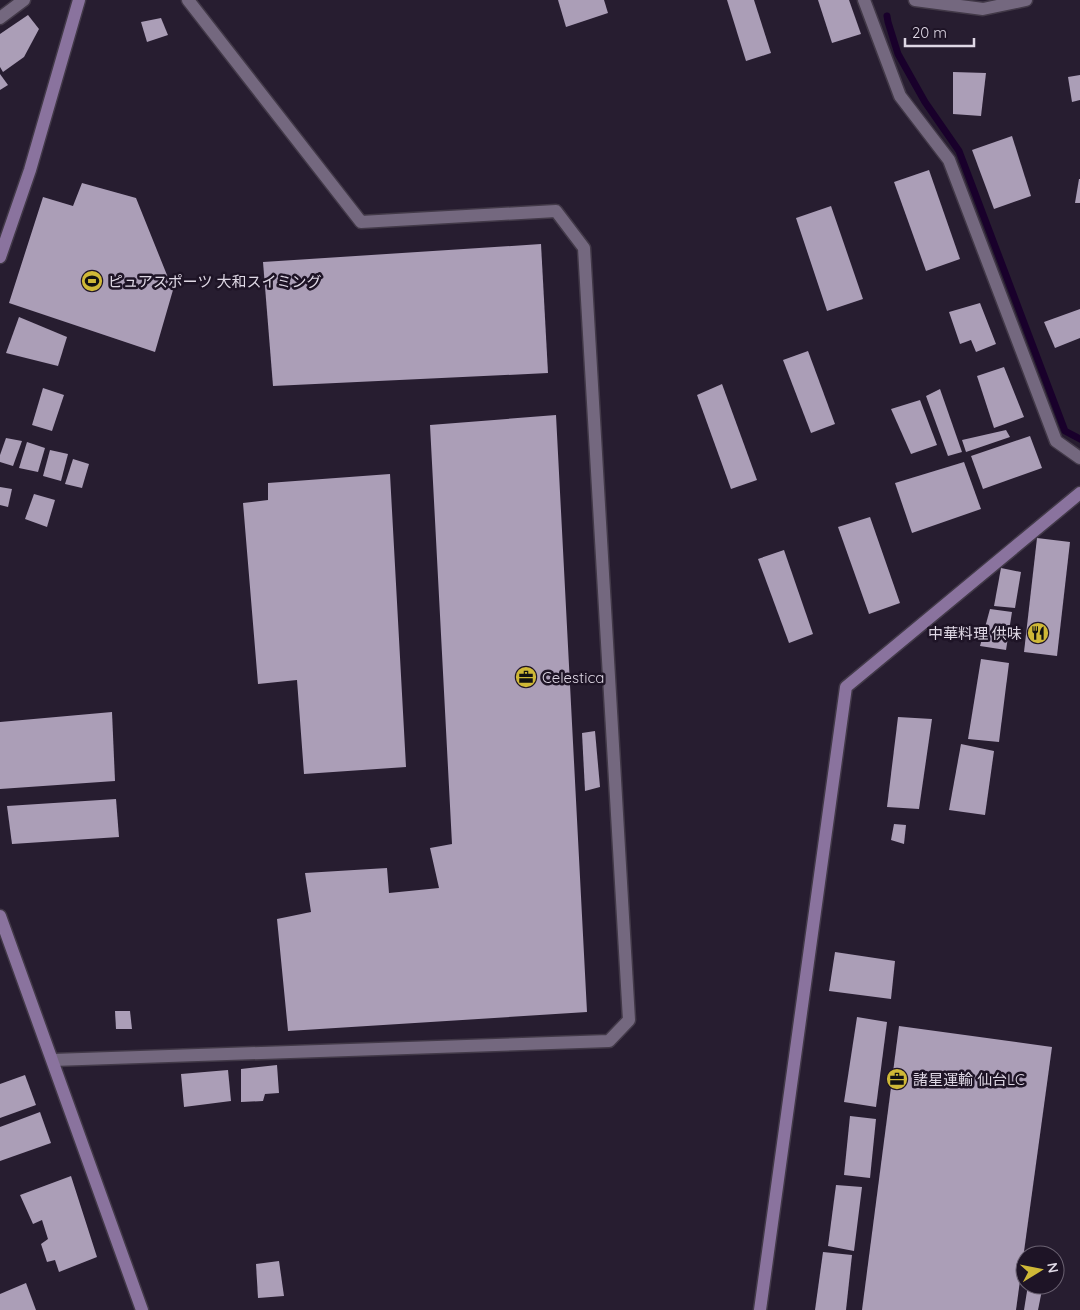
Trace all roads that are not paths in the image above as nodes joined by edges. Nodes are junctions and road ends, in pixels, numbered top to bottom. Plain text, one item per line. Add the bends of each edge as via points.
1 (24, 0) edge
2 (80, 0) edge
3 (188, 0) edge
4 (864, 0) edge
5 (915, 0) edge
6 (1026, 0) edge
7 (0, 18) edge
8 (0, 257) edge
9 (1080, 458) edge
10 (1080, 493) edge
11 (0, 916) edge
12 (52, 1060) junction
13 (142, 1310) edge
14 (760, 1310) edge

1 - 7 street
2 - 8 street via 30,170
3 - 12 street via 361,222 556,211 584,248 629,1020 609,1041
4 - 9 street via 900,96 950,160 1056,441
5 - 6 street via 983,9
10 - 14 street via 846,687
11 - 12 street
12 - 13 street

